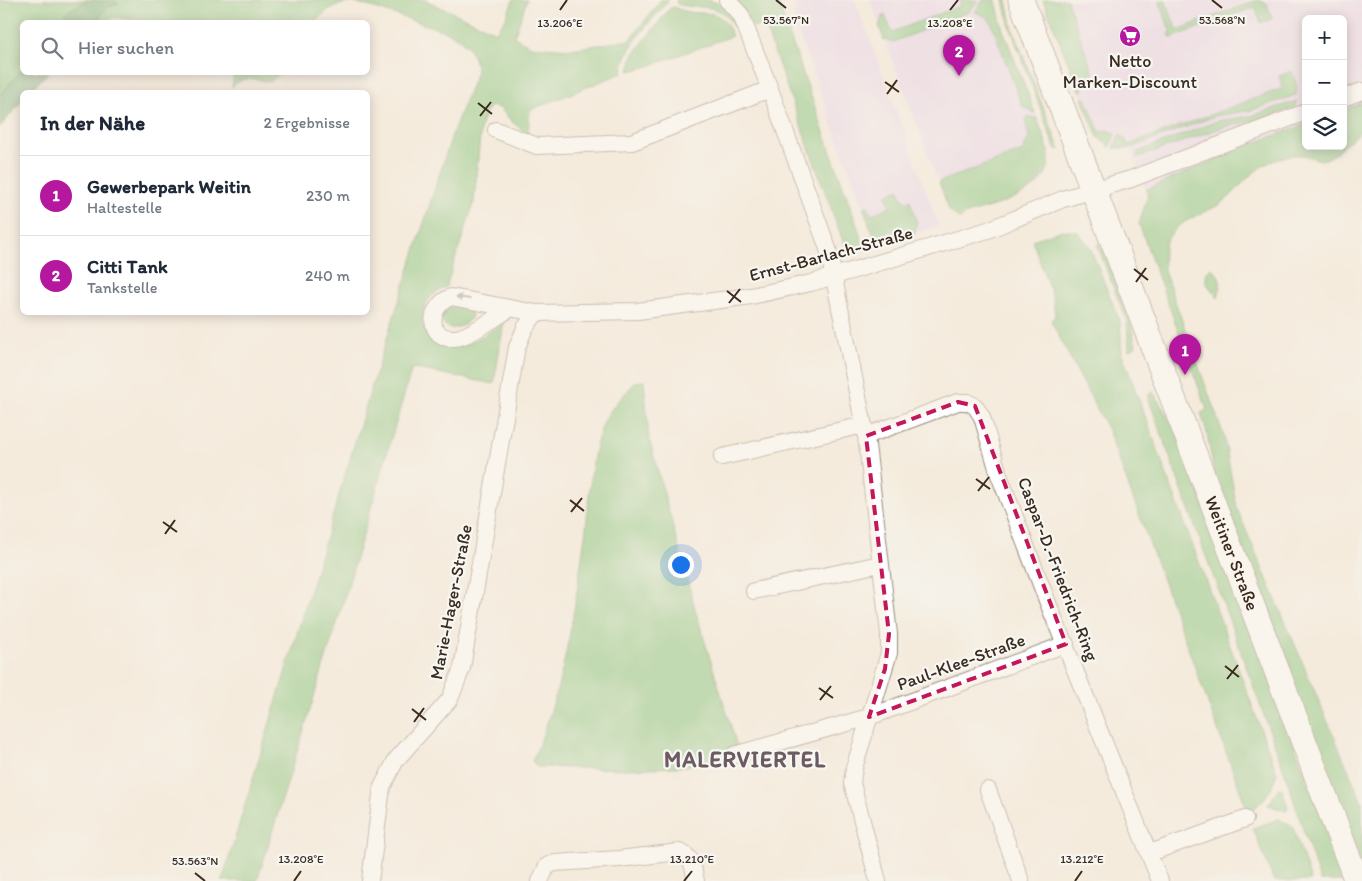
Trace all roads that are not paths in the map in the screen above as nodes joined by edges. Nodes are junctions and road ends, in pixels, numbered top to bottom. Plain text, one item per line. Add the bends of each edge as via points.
1 (727, 0) edge
2 (1021, 0) edge
3 (770, 89) junction
4 (1362, 92) edge
5 (1347, 97) edge
6 (1302, 114) edge
7 (496, 130) dead end
8 (1093, 190) junction
9 (835, 276) junction
10 (510, 309) dead end
11 (536, 313) junction
12 (865, 431) junction
13 (722, 457) dead end
14 (880, 564) junction
15 (754, 591) dead end
16 (1066, 644) junction
17 (869, 717) junction
18 (734, 755) dead end
19 (988, 790) dead end
20 (1245, 819) dead end
21 (1150, 853) junction
22 (370, 881) edge
23 (540, 881) edge
24 (696, 881) edge
25 (878, 881) edge
26 (1021, 881) edge
27 (1160, 881) edge
28 (1357, 881) edge

1 - 3 street via 741,15
2 - 8 main road, Weitiner Straße
3 - 7 street via 632,142 537,146
3 - 9 street via 828,248
4 - 5 street
6 - 8 street, Ernst-Barlach-Straße
8 - 9 street, Ernst-Barlach-Straße via 1062,199 988,230
8 - 28 main road, Weitiner Straße
9 - 11 street, Ernst-Barlach-Straße via 751,296 705,303 638,311
9 - 12 street
10 - 11 street, Ernst-Barlach-Straße
11 - 22 street, Marie-Hager-Straße via 525,328 518,347 462,668 450,699 396,760 382,787
12 - 13 street
12 - 14 street
12 - 16 street, Caspar-D.-Friedrich-Ring via 958,402 974,406 982,417 1003,484
14 - 15 street
14 - 17 street via 889,653
16 - 17 street, Paul-Klee-Straße
16 - 21 street, Caspar-D.-Friedrich-Ring via 1138,830
17 - 18 street
17 - 25 street via 852,783
19 - 26 street
20 - 21 street
21 - 27 street, Caspar-D.-Friedrich-Ring
23 - 24 street via 547,866 555,862 679,852 691,859

